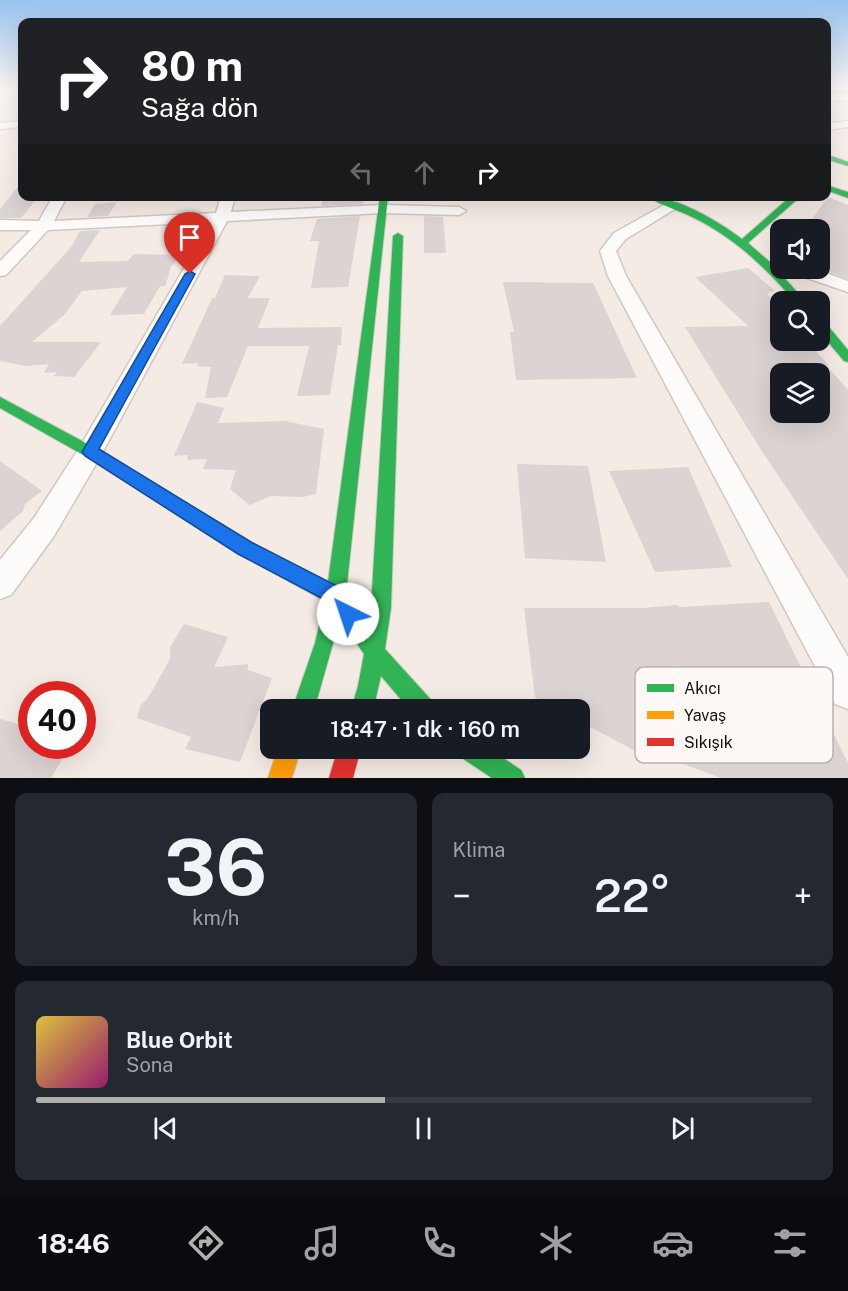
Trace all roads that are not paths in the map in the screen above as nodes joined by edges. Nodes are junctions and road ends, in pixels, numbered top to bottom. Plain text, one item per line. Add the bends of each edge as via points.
1 (831, 160) edge
2 (846, 171) edge
3 (831, 172) edge
4 (831, 183) edge
5 (831, 189) edge
6 (848, 195) edge
7 (57, 201) edge
8 (671, 201) edge
9 (674, 201) edge
10 (790, 201) edge
11 (383, 203) edge
12 (400, 203) edge
13 (226, 206) edge
14 (459, 211) dead end
15 (0, 225) edge
16 (44, 226) junction
17 (744, 242) junction
18 (760, 256) junction
19 (770, 260) edge
20 (0, 271) edge
21 (826, 279) edge
22 (848, 287) edge
23 (791, 291) edge
24 (830, 336) edge
25 (847, 355) edge
26 (0, 402) edge
27 (90, 452) junction
28 (0, 584) edge
29 (336, 596) junction
30 (374, 652) junction
31 (848, 691) edge
32 (307, 699) edge
33 (365, 699) edge
34 (415, 699) edge
35 (286, 759) edge
36 (347, 759) edge
37 (484, 759) edge
38 (280, 778) edge
39 (341, 778) edge
40 (513, 778) edge

1 - 2 main road
2 - 3 main road
2 - 4 main road
5 - 6 main road
7 - 16 street
8 - 31 street via 620,236 608,251 623,286
9 - 17 main road
10 - 17 main road
11 - 12 street
11 - 13 street
11 - 29 main road
12 - 14 street
12 - 30 main road via 381,608
13 - 16 street
13 - 27 street
15 - 16 street
16 - 20 street
17 - 18 main road
18 - 19 street
18 - 23 main road
21 - 22 street
24 - 25 main road
26 - 27 main road
27 - 28 street via 44,526
27 - 29 main road via 245,548
29 - 30 main road
29 - 32 main road
30 - 33 main road
30 - 34 main road
35 - 38 main road
36 - 39 main road
37 - 40 main road

